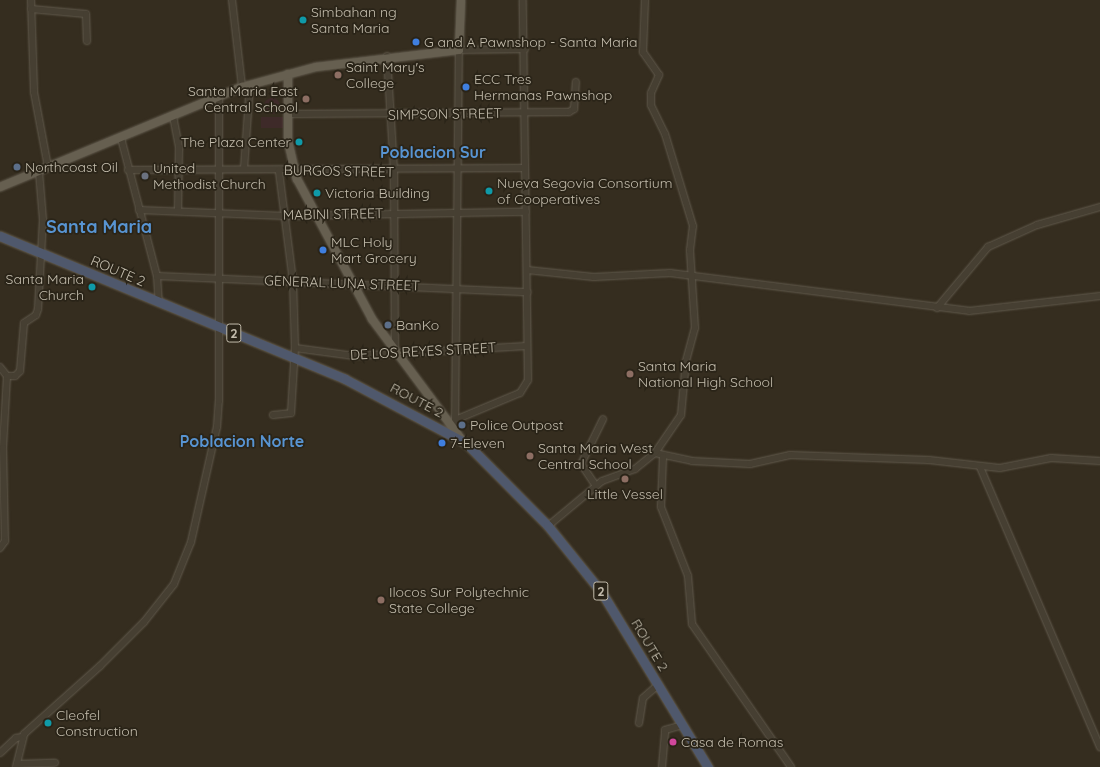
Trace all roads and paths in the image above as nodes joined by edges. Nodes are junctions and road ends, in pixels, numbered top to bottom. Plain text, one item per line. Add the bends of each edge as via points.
1 (31, 0) edge
2 (232, 0) edge
3 (461, 0) edge
4 (523, 0) edge
5 (645, 0) edge
6 (31, 10) junction
7 (87, 42) dead end
8 (524, 49) junction
9 (459, 50) junction
10 (387, 56) junction
11 (288, 74) junction
12 (576, 82) dead end
13 (246, 86) junction
14 (219, 96) junction
15 (524, 112) junction
16 (459, 113) junction
17 (288, 114) junction
18 (390, 115) junction
19 (173, 116) junction
20 (122, 138) junction
21 (48, 167) junction
22 (525, 168) junction
23 (244, 169) junction
24 (128, 170) junction
25 (293, 170) junction
26 (459, 170) junction
27 (39, 171) junction
28 (180, 171) junction
29 (221, 171) junction
30 (279, 171) junction
31 (394, 172) junction
32 (0, 187) edge
33 (1100, 207) edge
34 (140, 210) junction
35 (178, 211) junction
36 (458, 212) junction
37 (526, 212) junction
38 (221, 213) junction
39 (393, 213) junction
40 (315, 214) junction
41 (286, 216) junction
42 (0, 236) edge
43 (42, 254) junction
44 (526, 270) junction
45 (693, 275) junction
46 (157, 276) junction
47 (222, 278) junction
48 (294, 281) junction
49 (351, 282) junction
50 (395, 284) junction
51 (457, 289) junction
52 (528, 292) junction
53 (1100, 296) edge
54 (159, 304) junction
55 (937, 308) junction
56 (221, 328) junction
57 (528, 346) junction
58 (455, 348) junction
59 (396, 351) junction
60 (294, 353) junction
61 (0, 367) edge
62 (7, 376) junction
63 (273, 415) dead end
64 (603, 419) dead end
65 (455, 424) junction
66 (462, 440) junction
67 (2, 441) edge
68 (655, 453) junction
69 (663, 457) junction
70 (1100, 461) edge
71 (980, 467) junction
72 (596, 486) junction
73 (548, 526) junction
74 (0, 548) edge
75 (658, 685) junction
76 (639, 722) dead end
77 (682, 725) junction
78 (22, 737) junction
79 (1100, 746) edge
80 (0, 753) edge
81 (55, 763) dead end
82 (16, 766) edge
83 (662, 767) edge
84 (708, 767) edge
85 (791, 767) edge

1 - 6 street
2 - 13 street
3 - 9 main road
4 - 8 street
5 - 45 street via 642,52 659,73 651,93 651,105 665,134 691,216
6 - 7 street via 86,14
6 - 21 street via 34,92
8 - 9 street
8 - 15 street
9 - 10 main road
9 - 16 street
10 - 11 main road
10 - 18 street
11 - 13 main road
11 - 17 main road
12 - 15 street, SIMPSON STREET via 572,111
13 - 14 main road
13 - 23 street
14 - 19 main road
14 - 29 street
15 - 16 street, SIMPSON STREET
15 - 22 street
16 - 18 street, SIMPSON STREET
16 - 26 street
17 - 18 street, SIMPSON STREET
17 - 25 main road
18 - 31 street
19 - 20 main road
19 - 28 street
20 - 21 main road
20 - 24 street
21 - 27 main road
22 - 26 street, BURGOS STREET
22 - 37 street
23 - 29 street, BURGOS STREET
23 - 30 street, BURGOS STREET
24 - 28 street, BURGOS STREET
24 - 34 street
25 - 30 street, BURGOS STREET
25 - 31 street, BURGOS STREET
25 - 40 main road
26 - 31 street, BURGOS STREET
26 - 36 street
27 - 32 main road
27 - 43 street via 43,200
28 - 29 street, BURGOS STREET
28 - 35 street
29 - 38 street
30 - 41 street
31 - 39 street
33 - 55 street via 1037,225 988,247
34 - 35 street, MABINI STREET
34 - 46 street
35 - 38 street, MABINI STREET
36 - 37 street, MABINI STREET
36 - 39 street, MABINI STREET
36 - 51 street
37 - 44 street
38 - 41 street, MABINI STREET
38 - 47 street
39 - 40 street, MABINI STREET
39 - 50 street
40 - 41 street, MABINI STREET
40 - 49 main road
41 - 48 street
42 - 43 highway, ROUTE 2 / 2
43 - 54 highway, ROUTE 2 / 2
43 - 62 street via 37,313 24,323 22,366 18,375
44 - 45 street via 594,277
44 - 52 street
45 - 55 street
45 - 68 street via 695,328 686,361 682,415
46 - 47 street, GENERAL LUNA STREET
46 - 54 street
47 - 48 street, GENERAL LUNA STREET
47 - 56 street
48 - 49 street, GENERAL LUNA STREET
48 - 60 street
49 - 50 street, GENERAL LUNA STREET
49 - 59 main road
50 - 51 street, GENERAL LUNA STREET
50 - 59 street
51 - 52 street, GENERAL LUNA STREET
51 - 58 street
52 - 57 street
53 - 55 street via 989,310
54 - 56 highway, ROUTE 2 / 2
56 - 60 highway, ROUTE 2 / 2
56 - 78 street via 217,426 191,542 182,569 167,592 119,648
57 - 58 street, DE LOS REYES STREET
57 - 65 street via 528,380 524,390
58 - 59 street, DE LOS REYES STREET
58 - 65 street
59 - 60 street, DE LOS REYES STREET via 354,356
59 - 65 main road
60 - 63 street via 291,413
60 - 66 highway, ROUTE 2 / 2
61 - 62 street
62 - 67 street
64 - 72 street via 581,464
65 - 66 main road
66 - 73 highway, ROUTE 2 / 2 via 486,459
67 - 74 street via 5,541
68 - 69 street
68 - 72 street via 635,469
69 - 71 street via 750,464 779,457 823,455 930,460
69 - 85 street via 661,507 688,576 692,624
70 - 71 street via 1051,458 1013,466
71 - 79 street
72 - 73 street
73 - 75 highway, ROUTE 2 / 2 via 602,593
75 - 76 street via 643,698
75 - 77 highway, ROUTE 2 / 2
77 - 83 street via 665,730
77 - 84 highway, ROUTE 2 / 2
78 - 80 street via 16,738
78 - 82 street
81 - 82 street

